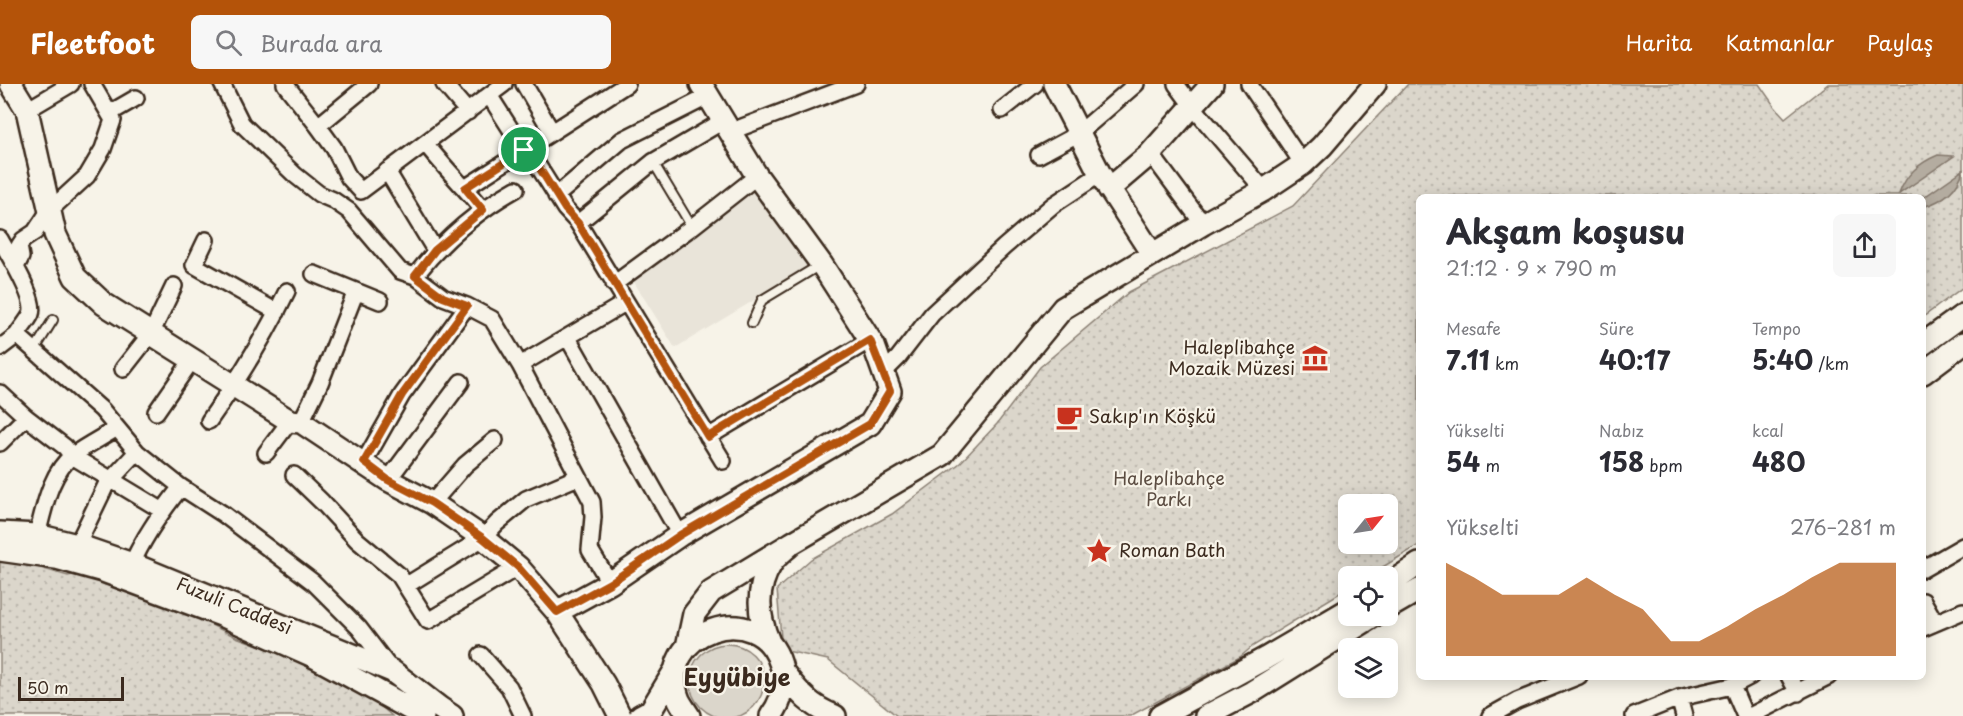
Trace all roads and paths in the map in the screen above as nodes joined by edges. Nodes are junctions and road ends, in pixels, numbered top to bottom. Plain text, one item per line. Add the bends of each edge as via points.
1 (11, 84) edge
2 (71, 84) edge
3 (92, 84) edge
4 (222, 84) edge
5 (369, 84) edge
6 (444, 84) edge
7 (504, 84) edge
8 (524, 84) edge
9 (627, 84) edge
10 (856, 84) edge
11 (1035, 84) edge
12 (1054, 84) edge
13 (1136, 84) edge
14 (1176, 84) edge
15 (1212, 84) edge
16 (1249, 84) edge
17 (1375, 84) edge
18 (286, 85) edge
19 (704, 90) edge
20 (489, 95) junction
21 (136, 98) dead end
22 (1192, 106) junction
23 (27, 110) junction
24 (1002, 110) dead end
25 (468, 112) junction
26 (110, 113) junction
27 (318, 126) junction
28 (726, 126) junction
29 (552, 132) junction
30 (1078, 134) junction
31 (425, 143) junction
32 (524, 150) junction
33 (1151, 154) junction
34 (1039, 155) dead end
35 (653, 162) junction
36 (1303, 164) junction
37 (387, 171) junction
38 (757, 176) junction
39 (1105, 182) junction
40 (465, 188) junction
41 (516, 189) dead end
42 (1264, 190) junction
43 (556, 196) junction
44 (483, 210) junction
45 (49, 211) junction
46 (578, 223) junction
47 (1203, 224) junction
48 (692, 227) junction
49 (0, 239) edge
50 (206, 240) dead end
51 (435, 250) junction
52 (1152, 254) junction
53 (822, 265) junction
54 (16, 267) junction
55 (314, 274) dead end
56 (415, 276) junction
57 (614, 284) junction
58 (174, 286) dead end
59 (287, 291) dead end
60 (356, 291) junction
61 (380, 301) dead end
62 (626, 303) junction
63 (467, 306) junction
64 (277, 312) junction
65 (1963, 315) edge
66 (54, 320) dead end
67 (752, 323) dead end
68 (152, 332) junction
69 (17, 334) junction
70 (568, 338) junction
71 (870, 340) junction
72 (1926, 342) edge
73 (1963, 343) edge
74 (0, 348) edge
75 (34, 349) junction
76 (192, 360) junction
77 (520, 365) junction
78 (123, 369) dead end
79 (1926, 371) edge
80 (884, 372) junction
81 (460, 382) dead end
82 (234, 386) junction
83 (0, 393) edge
84 (156, 412) dead end
85 (26, 417) junction
86 (209, 421) dead end
87 (296, 422) junction
88 (117, 428) junction
89 (708, 437) junction
90 (495, 440) dead end
91 (0, 443) edge
92 (137, 452) junction
93 (266, 453) dead end
94 (72, 456) junction
95 (723, 461) dead end
96 (364, 462) junction
97 (294, 475) dead end
98 (578, 477) junction
99 (112, 480) junction
100 (388, 480) junction
101 (182, 487) junction
102 (432, 503) junction
103 (163, 510) junction
104 (0, 532) edge
105 (37, 535) junction
106 (680, 535) junction
107 (483, 538) junction
108 (792, 543) junction
109 (77, 545) junction
110 (1963, 546) edge
111 (0, 550) edge
112 (132, 564) junction
113 (1416, 566) edge
114 (518, 567) junction
115 (1926, 567) edge
116 (1398, 578) edge
117 (610, 583) junction
118 (407, 585) junction
119 (1416, 592) edge
120 (1398, 602) edge
121 (1963, 611) edge
122 (557, 612) junction
123 (1338, 616) edge
124 (1929, 625) edge
125 (1357, 626) edge
126 (769, 642) junction
127 (481, 655) dead end
128 (682, 655) junction
129 (392, 671) junction
130 (1569, 680) edge
131 (1743, 680) edge
132 (1791, 680) edge
133 (1821, 680) edge
134 (784, 682) junction
135 (1732, 686) junction
136 (1798, 693) junction
137 (1679, 698) junction
138 (423, 716) edge
139 (452, 716) edge
140 (523, 716) edge
141 (620, 716) edge
142 (640, 716) edge
143 (689, 716) edge
144 (771, 716) edge
145 (788, 716) edge
146 (835, 716) edge
147 (1160, 716) edge
148 (1206, 716) edge
149 (1490, 716) edge
150 (1634, 716) edge
151 (1684, 716) edge
152 (1745, 716) edge
153 (1750, 716) edge

1 - 23 street
2 - 23 street
3 - 26 street
4 - 56 street via 242,124 295,175 349,211 400,271
5 - 27 street
6 - 25 street
7 - 20 street
8 - 29 street
9 - 29 street
10 - 28 street
11 - 24 street
12 - 30 street
13 - 30 street
14 - 22 street
15 - 22 street
16 - 36 street
17 - 36 street
18 - 27 street
19 - 28 street
19 - 43 street via 622,140
20 - 25 street
20 - 32 street
21 - 26 street
22 - 33 street
22 - 42 street
23 - 45 street
25 - 31 street
26 - 45 street via 113,120 105,143 87,176
27 - 37 street via 348,178 361,191
28 - 35 street
28 - 38 street
29 - 32 street
30 - 34 street
30 - 39 street
31 - 37 street
31 - 40 street
32 - 40 street
32 - 43 street
33 - 39 street
33 - 47 street
35 - 46 street
35 - 48 lane
36 - 42 street
37 - 51 street
38 - 48 street
38 - 53 street
39 - 52 street
39 - 80 street via 1053,206 1004,247 932,314
40 - 44 street
41 - 44 street
42 - 47 street
43 - 46 street
44 - 51 street
45 - 54 street via 35,232 19,246 21,257
45 - 68 street via 75,277 104,304
46 - 57 street
47 - 52 street
48 - 57 street
49 - 54 street
50 - 64 street via 194,265
51 - 56 street
52 - 108 street via 1063,308 942,455
53 - 67 lane via 762,300
53 - 71 street
54 - 69 street via 32,304 32,314
55 - 60 street
56 - 63 street via 443,297
57 - 62 street
58 - 68 street
59 - 64 street
60 - 61 street
60 - 87 street via 320,384
62 - 70 street
62 - 89 street
63 - 77 street via 492,319
63 - 96 street via 402,395
64 - 82 street
65 - 72 street
66 - 75 lane
68 - 76 street
68 - 78 street
69 - 74 street
69 - 75 street
70 - 77 street
70 - 106 street
71 - 80 street
71 - 89 street
73 - 79 street
75 - 88 street
76 - 82 street
76 - 84 street
77 - 98 street
80 - 106 street via 890,391 870,424
81 - 100 street
82 - 86 street
82 - 87 street
83 - 85 street
85 - 91 street
85 - 94 street
87 - 93 street
87 - 96 street
88 - 92 street
88 - 94 street
89 - 95 street
90 - 102 street via 465,465
92 - 99 street
92 - 101 street
94 - 99 street
94 - 105 street via 49,490
96 - 100 street
97 - 118 street
98 - 107 street via 526,499
98 - 117 street via 592,502 590,550
99 - 103 street
99 - 109 street
100 - 102 street
101 - 103 street
101 - 129 street via 313,582 359,628
102 - 107 street
103 - 112 street via 140,544
104 - 105 street, Fuzuli Caddesi
105 - 109 street, Fuzuli Caddesi
106 - 117 street
107 - 114 street
107 - 118 street
108 - 126 street via 771,563 761,586 758,608
108 - 128 street via 711,592 694,614
109 - 112 street, Fuzuli Caddesi
110 - 115 street
111 - 138 street, Fuzuli Caddesi via 56,558 103,571 221,615 313,656
112 - 129 street, Fuzuli Caddesi
113 - 116 street
114 - 118 street via 428,621
114 - 122 street
117 - 122 street
119 - 120 street
121 - 124 street
122 - 141 street
123 - 147 street
125 - 148 street
126 - 128 street via 736,626 717,627 700,634
126 - 134 street via 779,656
127 - 140 street via 509,687
128 - 142 street via 664,692 651,710
128 - 143 street via 676,682 679,700
129 - 139 street, Fuzuli Caddesi
130 - 149 street
131 - 135 street
132 - 136 street
133 - 136 street
134 - 144 street
134 - 145 street
134 - 146 street via 823,712
135 - 137 street
135 - 152 street
136 - 153 street
137 - 150 street
137 - 151 street

